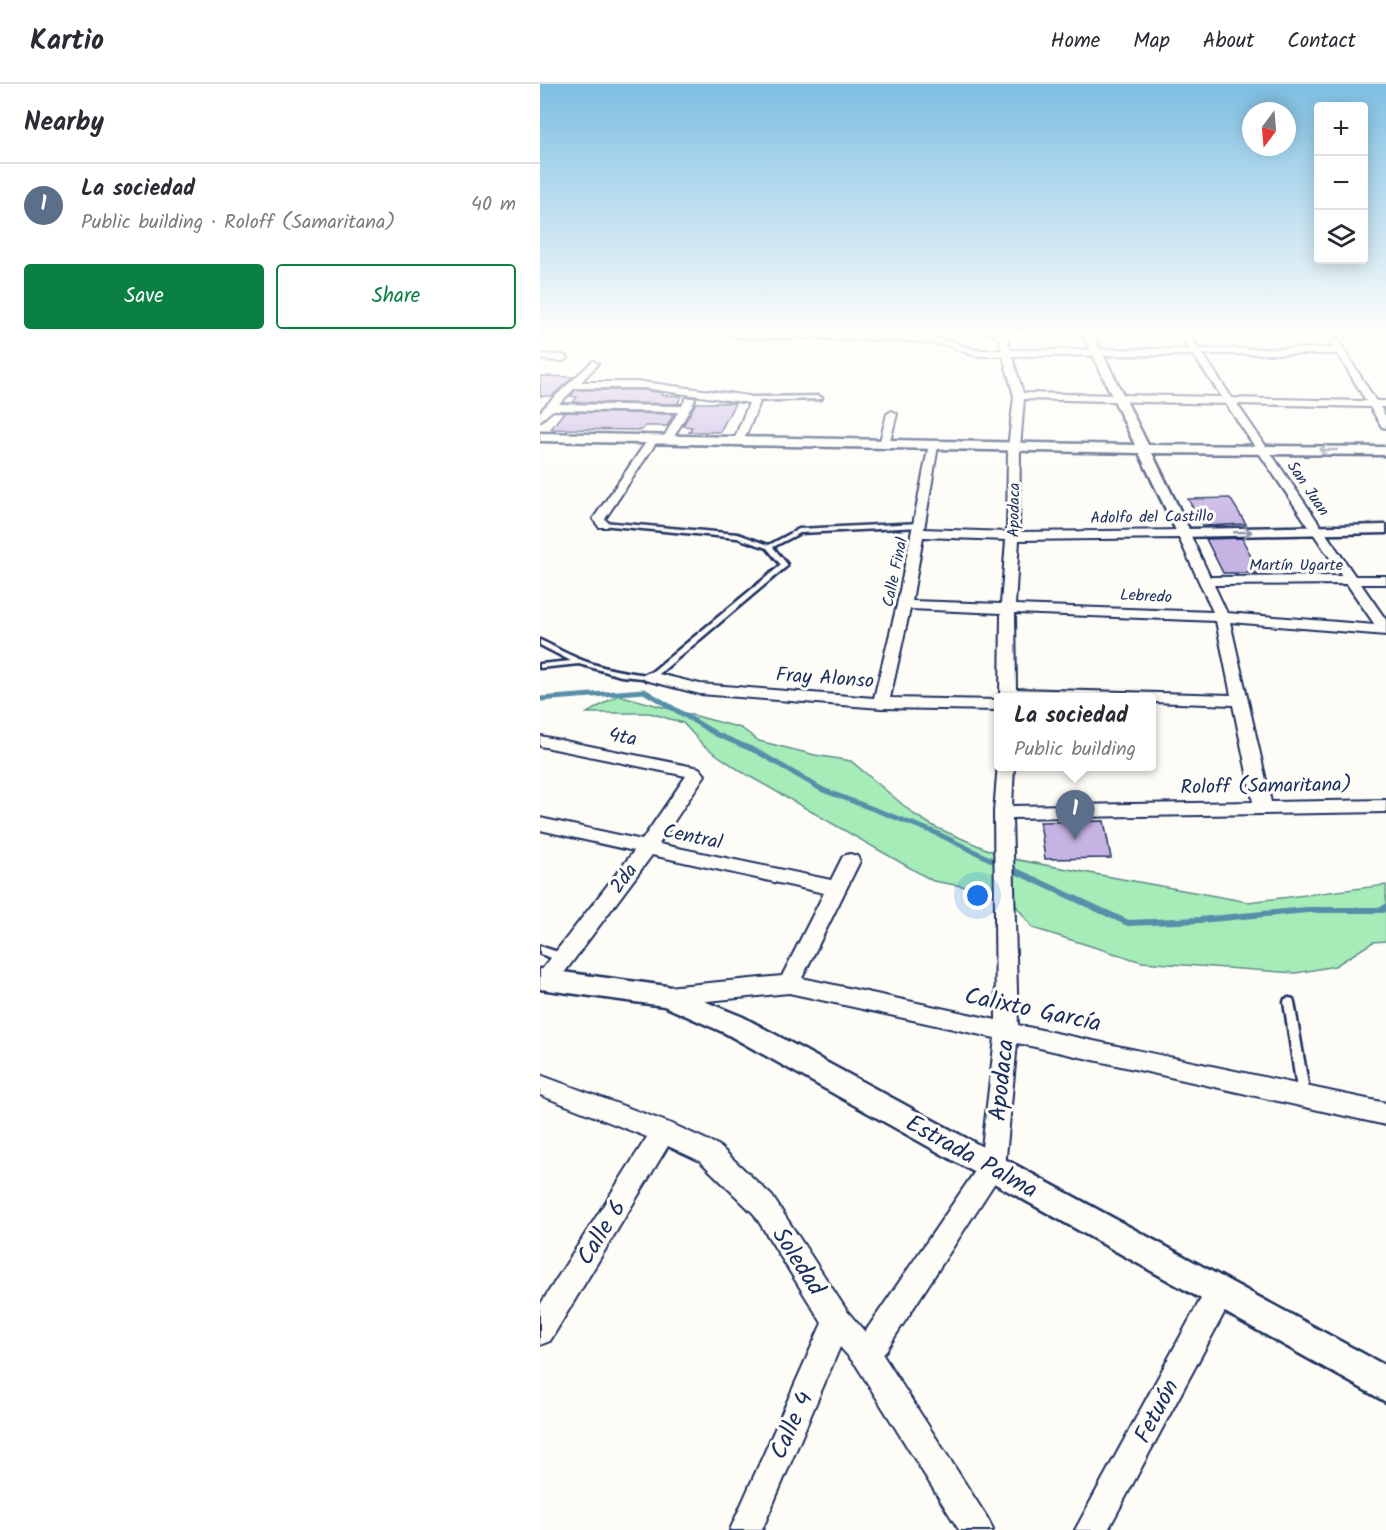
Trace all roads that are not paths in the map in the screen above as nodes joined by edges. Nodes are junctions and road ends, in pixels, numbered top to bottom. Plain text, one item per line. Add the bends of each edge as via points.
1 (555, 401) edge
2 (690, 401) edge
3 (754, 401) edge
4 (1018, 401) edge
5 (1120, 401) edge
6 (1230, 401) edge
7 (1282, 401) edge
8 (1373, 404) junction
9 (1386, 404) edge
10 (550, 406) junction
11 (685, 410) junction
12 (891, 414) dead end
13 (540, 418) edge
14 (1386, 425) edge
15 (540, 437) edge
16 (653, 440) junction
17 (667, 440) junction
18 (738, 441) junction
19 (884, 445) junction
20 (933, 446) junction
21 (1014, 448) junction
22 (1143, 449) junction
23 (1263, 450) junction
24 (1386, 451) edge
25 (603, 524) joint
26 (1386, 528) edge
27 (919, 529) junction
28 (1317, 530) junction
29 (1184, 534) junction
30 (1013, 536) junction
31 (769, 547) junction
32 (1352, 580) junction
33 (1386, 580) edge
34 (1206, 581) junction
35 (904, 605) junction
36 (1008, 607) junction
37 (1222, 616) junction
38 (1386, 630) edge
39 (540, 642) edge
40 (578, 663) junction
41 (540, 666) edge
42 (650, 677) junction
43 (1005, 693) edge
44 (994, 698) edge
45 (1156, 699) edge
46 (1240, 700) junction
47 (881, 702) junction
48 (540, 741) edge
49 (1005, 771) edge
50 (696, 775) joint
51 (1386, 806) edge
52 (1263, 807) junction
53 (1003, 812) junction
54 (540, 824) edge
55 (646, 849) junction
56 (850, 861) dead end
57 (837, 889) junction
58 (540, 950) edge
59 (550, 972) edge
60 (789, 984) junction
61 (667, 996) junction
62 (1289, 1002) dead end
63 (1007, 1031) junction
64 (540, 1085) edge
65 (1304, 1096) junction
66 (1386, 1114) edge
67 (663, 1132) junction
68 (992, 1167) junction
69 (1220, 1292) junction
70 (837, 1321) junction
71 (540, 1331) edge
72 (866, 1355) junction
73 (1386, 1385) edge
74 (746, 1530) edge
75 (977, 1530) edge
76 (1091, 1530) edge

1 - 10 street
2 - 11 street
3 - 18 street
4 - 21 street, Apodaca
5 - 22 street
6 - 23 street, San Juan
7 - 8 street
8 - 9 street
8 - 14 street
10 - 11 street
10 - 13 street
11 - 17 street
12 - 19 street
15 - 16 street
16 - 17 street
16 - 25 street via 599,519
17 - 18 street
18 - 19 street
19 - 20 street
20 - 21 street
20 - 27 street, Calle Final
21 - 22 street
21 - 30 street, Apodaca
22 - 23 street
22 - 29 street
24 -> 23 street
23 - 28 street, San Juan
25 - 31 lane via 738,536
26 - 28 street, Adolfo del Castillo
27 - 30 street, Adolfo del Castillo
27 - 31 lane via 798,531
27 - 35 street, Calle Final
29 -> 28 street, Adolfo del Castillo
28 - 32 street, San Juan
29 - 30 street, Adolfo del Castillo
29 - 34 street
30 - 36 street, Apodaca
31 - 42 lane via 784,565
32 - 33 street, Martín Ugarte
32 - 34 street, Martín Ugarte
32 - 38 street, San Juan
34 - 37 street
35 - 36 street, Lebredo
35 - 47 street, Calle Final
36 - 37 street, Lebredo
36 - 43 street, Apodaca
37 - 38 street, Lebredo
37 - 46 street
39 - 40 lane
40 - 41 lane
40 - 42 lane via 618,675
42 - 47 street, Fray Alonso via 700,689
44 - 47 street, Fray Alonso
45 - 46 street, Fray Alonso
46 - 52 street
48 - 50 street, 4ta
49 - 53 street, Apodaca
50 - 55 street, 2da
51 - 52 street, Roloff (Samaritana)
52 - 53 street, Roloff (Samaritana)
53 - 63 street, Apodaca
54 - 55 street, Central
55 - 57 street, Central
55 - 59 street, 2da
56 - 57 street
57 - 60 street
58 - 59 lane
59 - 61 street, Estrada Palma
60 - 61 street, Calixto García
60 - 63 street, Calixto García
61 - 68 street, Estrada Palma via 734,1025
62 - 65 lane
63 - 65 street, Calixto García
63 - 68 street, Apodaca
64 - 67 street, Soledad
65 - 66 street, Calixto García
67 - 70 street, Soledad via 709,1153 763,1204
67 - 71 street, Calle 6
68 - 69 street, Estrada Palma
68 - 72 street, Apodaca
69 - 73 street, Estrada Palma
69 - 76 street, Fetuón
70 - 72 street, Soledad
70 - 74 street, Calle 4
72 - 75 street, Soledad

